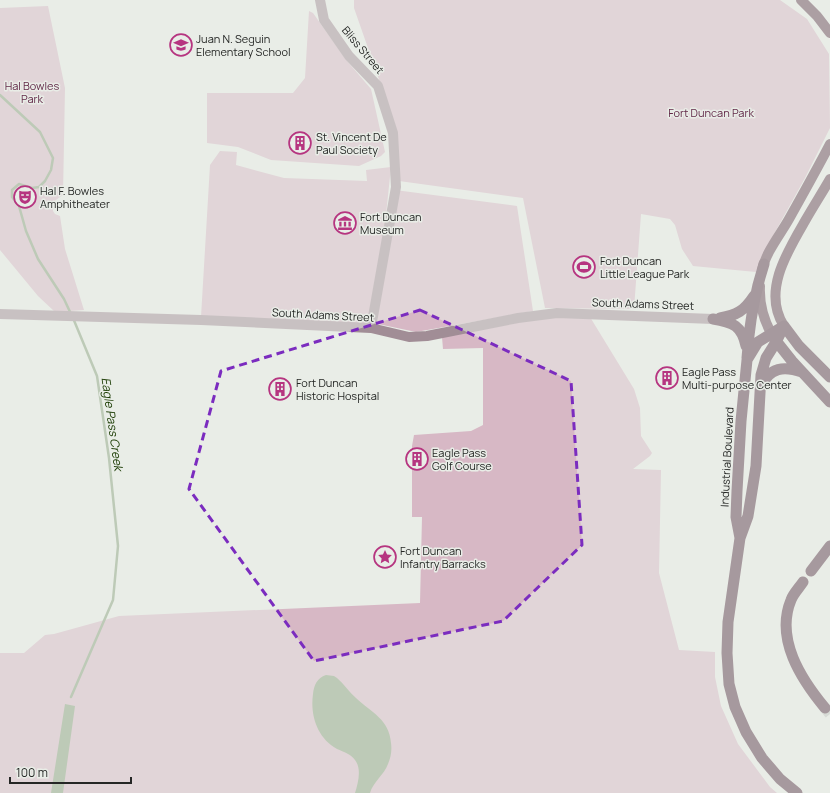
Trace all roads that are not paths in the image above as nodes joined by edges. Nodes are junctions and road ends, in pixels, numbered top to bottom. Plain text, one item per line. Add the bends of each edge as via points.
1 (320, 0) edge
2 (801, 0) edge
3 (830, 33) edge
4 (830, 144) edge
5 (830, 179) edge
6 (764, 264) junction
7 (755, 293) junction
8 (0, 314) edge
9 (713, 319) junction
10 (784, 326) junction
11 (371, 328) junction
12 (774, 338) junction
13 (747, 352) junction
14 (746, 367) junction
15 (803, 373) junction
16 (830, 377) edge
17 (760, 390) junction
18 (830, 402) edge
19 (740, 538) junction
20 (830, 546) edge
21 (811, 571) dead end
22 (803, 582) dead end
23 (825, 708) tunnel mouth
24 (797, 793) edge

1 - 11 street, Bliss Street via 324,20 349,56 378,86 393,133 396,187
2 - 3 main road
4 - 6 main road
5 - 10 main road via 780,269 775,294 779,319
6 - 7 highway
6 - 12 main road via 760,296 762,313
7 - 9 highway via 746,307 735,315
7 - 13 highway
8 - 11 street, South Adams Street
9 - 11 street, South Adams Street via 557,313 427,336 409,337
9 - 13 highway via 728,321 739,329
10 - 12 highway, Industrial Boulevard
10 - 16 highway via 799,346
12 - 14 highway, Industrial Boulevard via 762,338 747,360
12 - 15 highway
12 - 17 highway, Industrial Boulevard via 761,376
13 - 14 highway
14 - 19 highway, Industrial Boulevard via 736,517
15 - 17 highway via 784,368 777,370 764,380
15 - 18 highway
17 - 19 highway, Industrial Boulevard via 756,466 748,516
19 - 24 highway, Industrial Boulevard via 728,622 729,684 735,707 746,732 762,758 780,779
20 - 21 highway
22 - 23 highway via 791,599 786,616 787,635 800,674

